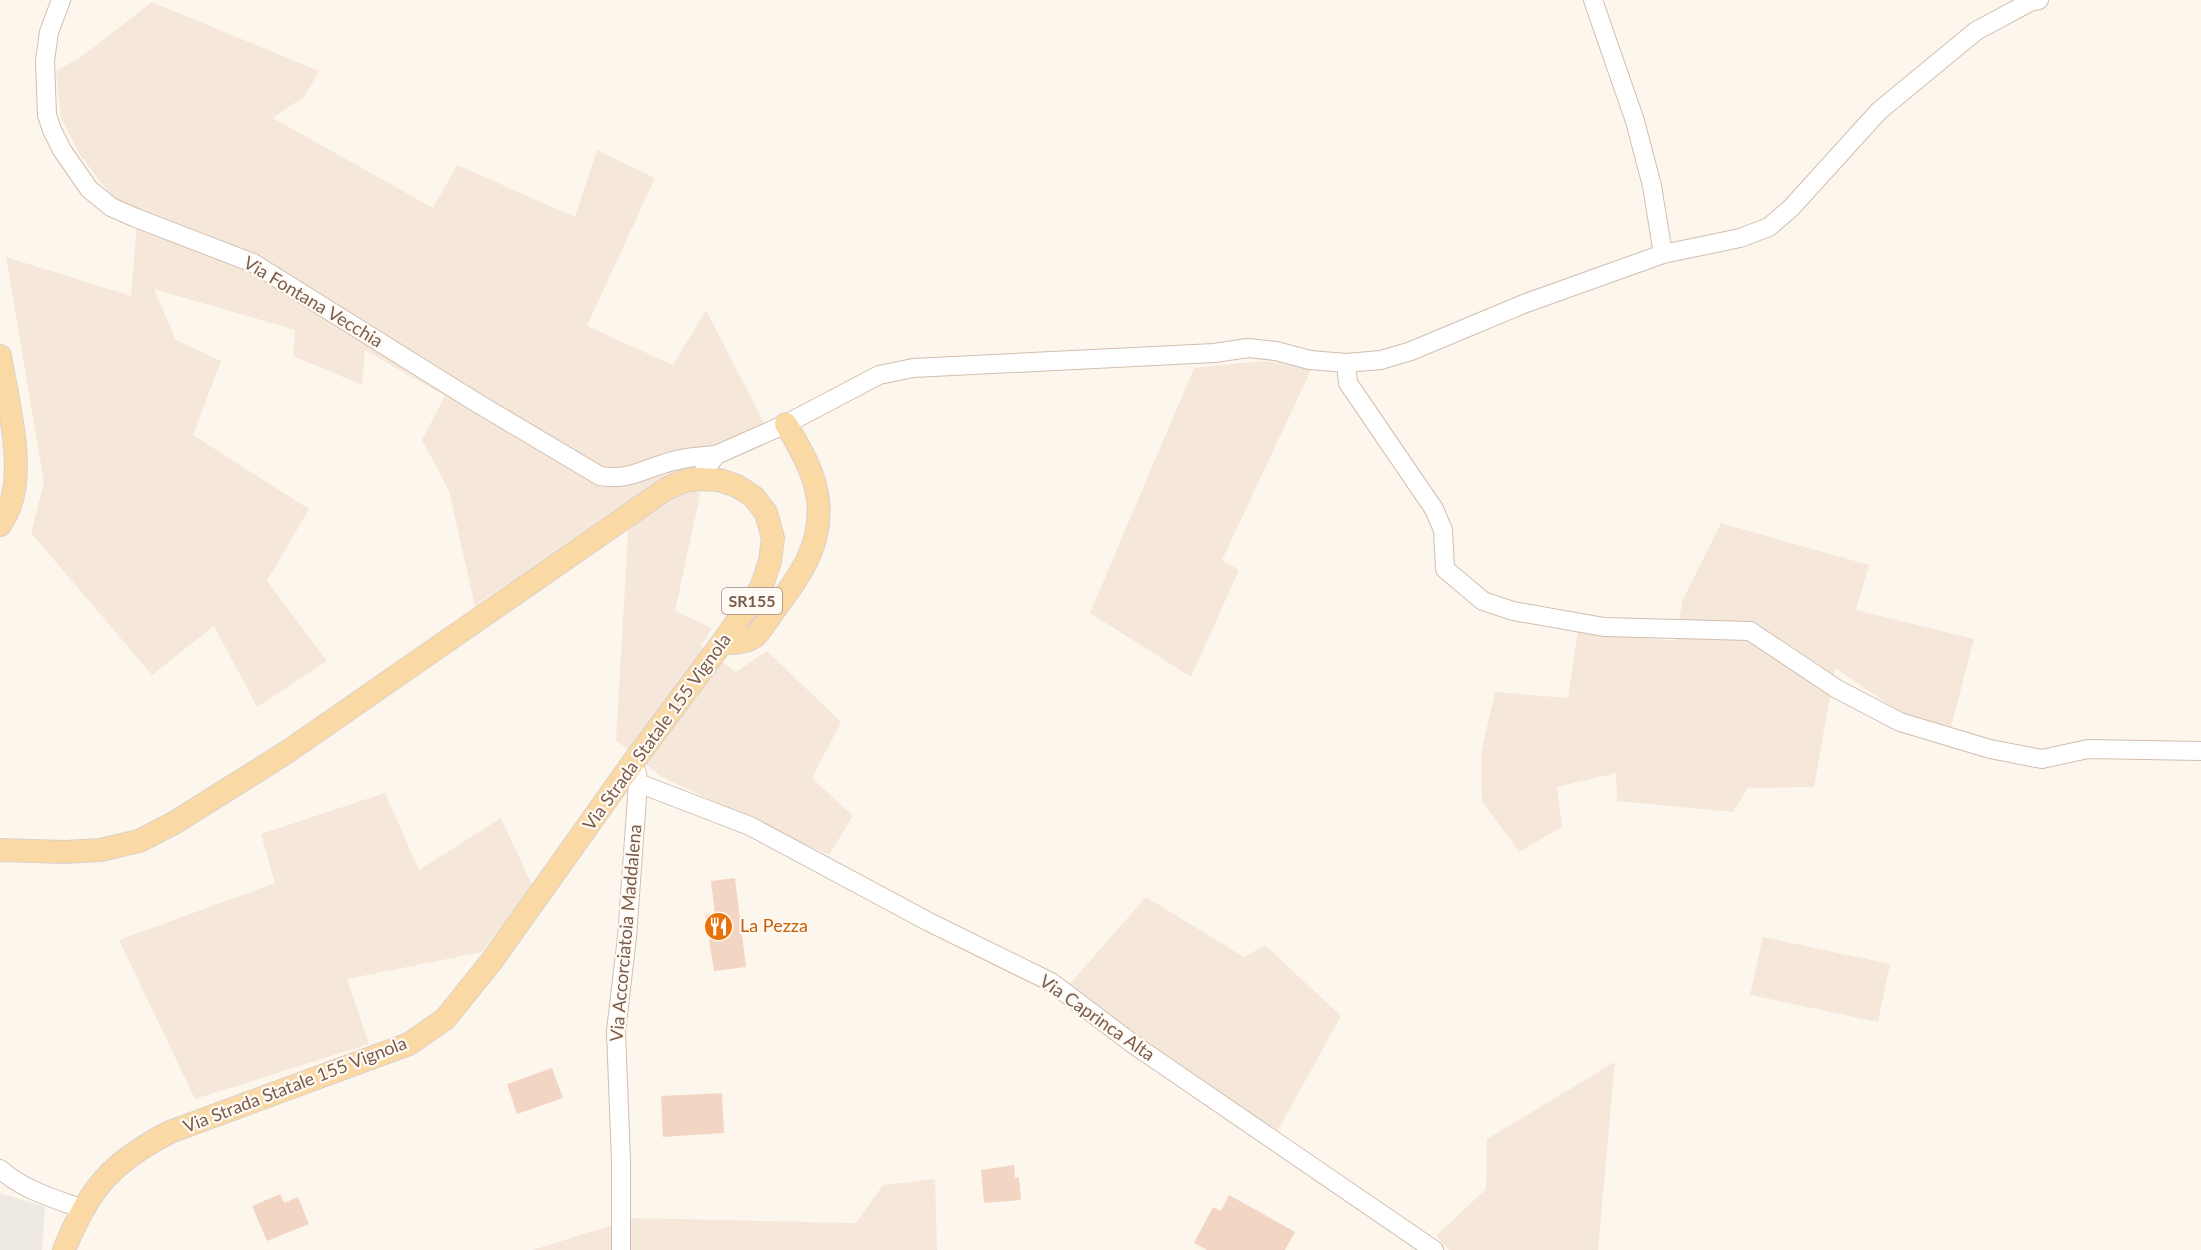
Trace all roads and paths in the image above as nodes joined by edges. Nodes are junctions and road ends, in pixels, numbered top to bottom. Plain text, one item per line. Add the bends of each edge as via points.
1 (62, 0) edge
2 (1593, 0) edge
3 (2039, 0) edge
4 (1663, 254) junction
5 (0, 356) edge
6 (1346, 363) junction
7 (786, 424) junction
8 (716, 455) junction
9 (698, 479) junction
10 (0, 525) edge
11 (723, 643) junction
12 (2201, 751) edge
13 (636, 772) junction
14 (0, 850) edge
15 (0, 1169) edge
16 (83, 1209) junction
17 (64, 1250) edge
18 (621, 1250) edge
19 (1434, 1250) edge

1 - 8 street, Via Fontana Vecchia via 49,32 45,61 47,115 62,150 89,189 111,207 253,263 600,476 631,477 671,462
2 - 4 street via 1635,121 1652,186
3 - 4 street via 1976,31 1879,111 1769,227 1740,238
4 - 6 street via 1526,303 1411,351 1381,360
5 - 10 main road via 14,436 16,475 10,507
6 - 7 street via 1248,348 913,368 879,375
6 - 12 street via 1348,383 1434,509 1443,530 1445,568 1483,601 1514,611 1604,627 1749,631 1838,689 1900,722 1990,749 2042,759 2088,749
7 - 8 street
7 - 11 main road via 807,462 818,498 819,527 795,582 755,637
8 - 9 street
9 - 11 main road, Via Strada Statale 155 Vignola / SR155 via 719,480 754,497 766,513 773,538 761,588
9 - 14 main road, Via Strada Statale 155 Vignola / SR155 via 666,489 287,752 165,828 139,841 100,850
11 - 13 main road, Via Strada Statale 155 Vignola / SR155
13 - 16 main road, Via Strada Statale 155 Vignola / SR155 via 446,1019 410,1044 170,1132 141,1147 99,1184
13 - 18 street, Via Accorciatoia Maddalena via 627,937 616,1031
13 - 19 street, Via Caprinca Alta via 750,826 1051,982 1133,1044
15 - 16 street via 34,1191
16 - 17 main road, Via Strada Statale 155 Vignola / SR155

